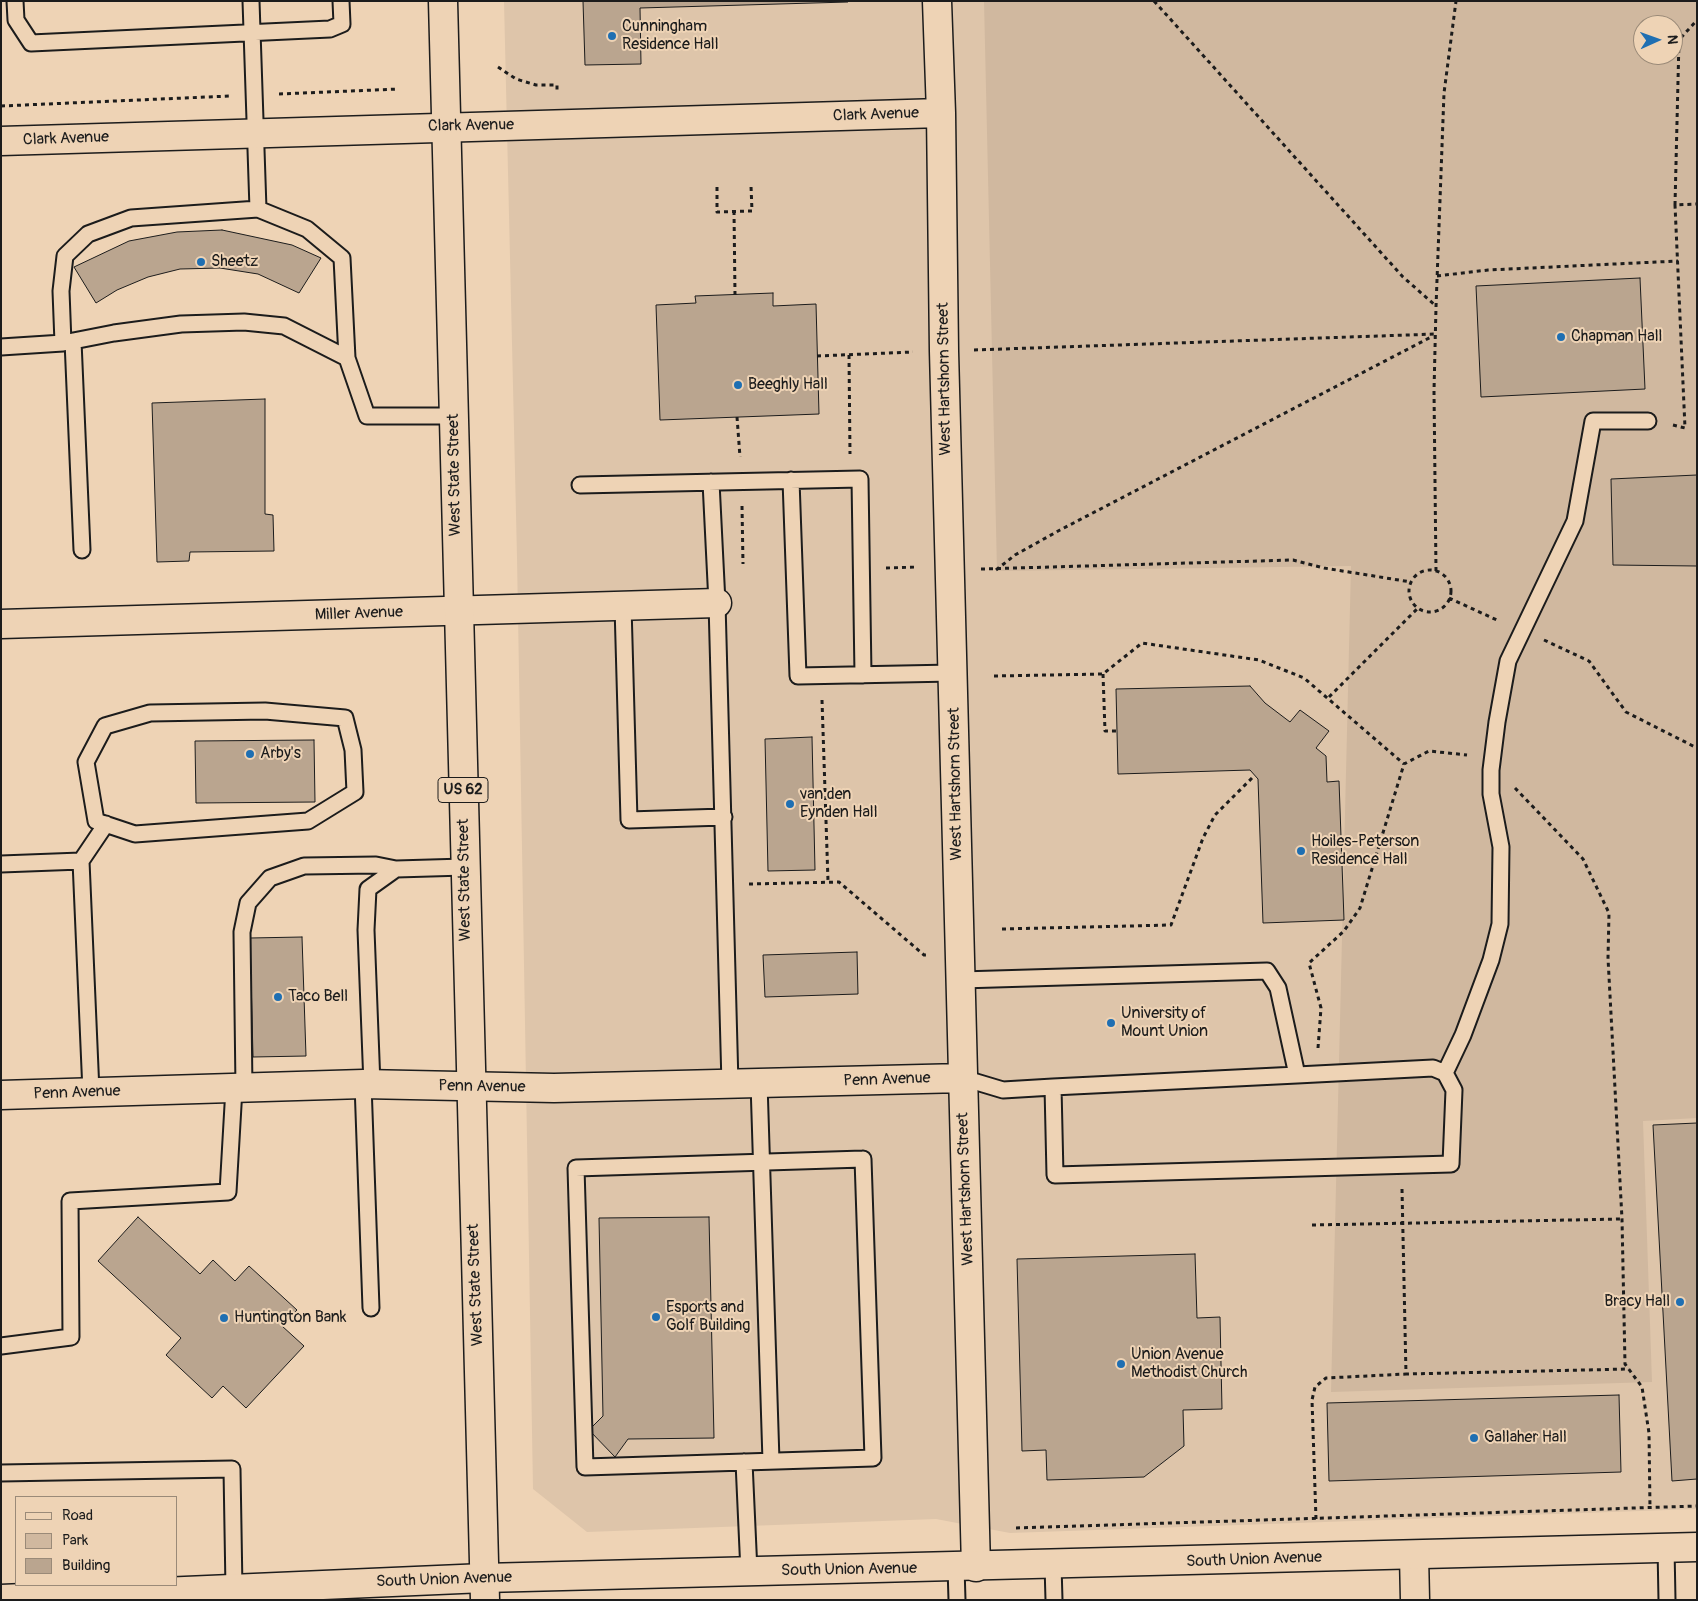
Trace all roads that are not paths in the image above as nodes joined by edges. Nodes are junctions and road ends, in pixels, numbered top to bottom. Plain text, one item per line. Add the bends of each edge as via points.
1 (15, 1) edge
2 (250, 1) edge
3 (341, 1) edge
4 (443, 1) edge
5 (937, 1) edge
6 (252, 31) junction
7 (941, 113) junction
8 (446, 126) junction
9 (255, 132) junction
10 (1, 141) edge
11 (258, 209) junction
12 (68, 342) junction
13 (1, 347) edge
14 (346, 358) junction
15 (453, 416) junction
16 (1648, 421) dead end
17 (791, 480) junction
18 (711, 482) junction
19 (580, 485) dead end
20 (82, 550) dead end
21 (717, 603) junction
22 (623, 606) junction
23 (458, 612) junction
24 (1, 624) edge
25 (954, 673) junction
26 (863, 675) junction
27 (724, 818) junction
28 (106, 824) junction
29 (81, 861) junction
30 (1, 864) edge
31 (465, 866) junction
32 (396, 869) junction
33 (961, 970) junction
34 (1445, 1073) junction
35 (1297, 1075) junction
36 (963, 1078) junction
37 (759, 1083) junction
38 (730, 1084) junction
39 (368, 1085) junction
40 (470, 1087) junction
41 (1053, 1087) junction
42 (239, 1088) junction
43 (91, 1092) junction
44 (1, 1095) edge
45 (761, 1162) junction
46 (371, 1308) dead end
47 (1, 1346) edge
48 (771, 1461) junction
49 (744, 1462) junction
50 (1, 1473) edge
51 (1697, 1547) edge
52 (1666, 1548) junction
53 (1414, 1555) junction
54 (1053, 1565) junction
55 (966, 1567) junction
56 (749, 1572) junction
57 (234, 1589) junction
58 (484, 1589) edge
59 (198, 1595) edge
60 (1, 1600) edge
61 (957, 1600) edge
62 (1054, 1600) edge
63 (1415, 1600) edge
64 (1667, 1600) edge

1 - 6 lane via 16,20 31,43
2 - 6 lane
3 - 6 lane via 342,24 330,29
4 - 8 main road, West State Street / US 62
5 - 7 main road, West Hartshorn Street
6 - 9 lane
7 - 8 main road, Clark Avenue
7 - 25 main road, West Hartshorn Street via 944,351
8 - 9 main road, Clark Avenue
8 - 15 main road, West State Street / US 62
9 - 10 main road, Clark Avenue
9 - 11 lane
11 - 12 lane via 131,218 88,234 65,256 61,291
11 - 14 lane via 307,229 342,258
12 - 13 lane
12 - 14 lane via 181,324 244,322 284,326
12 - 20 lane
14 - 15 lane via 367,416
15 - 23 main road, West State Street / US 62
16 - 34 lane via 1593,421 1575,521 1508,661 1491,770 1491,794 1500,846 1500,924 1491,960
17 - 18 lane
17 - 26 lane via 798,676
17 - 26 lane via 860,479
18 - 19 lane
18 - 21 lane
21 - 22 main road, Miller Avenue
21 - 27 lane
22 - 23 main road, Miller Avenue
22 - 27 lane via 629,820
23 - 24 main road, Miller Avenue
23 - 31 main road, West State Street / US 62
25 - 26 lane
25 - 33 main road, West Hartshorn Street
27 - 38 lane
28 - 28 lane via 136,834 308,821 356,792 354,750 345,718 265,711 150,713 105,726 86,762 96,821
28 - 29 lane
29 - 30 lane
29 - 43 lane
31 - 32 lane
31 - 40 main road, West State Street / US 62
32 - 39 lane via 368,889
32 - 42 lane via 376,864 304,866 270,878 248,903 242,932
33 - 35 lane via 1267,971 1278,988
33 - 36 main road, West Hartshorn Street
34 - 35 lane via 1433,1068
34 - 41 lane via 1454,1090 1450,1164 1401,1166 1054,1175
35 - 41 lane
36 - 37 main road, Penn Avenue
36 - 41 lane via 1003,1090
36 - 55 main road, West Hartshorn Street
37 - 38 main road, Penn Avenue
37 - 45 lane
38 - 40 main road, Penn Avenue
39 - 40 main road, Penn Avenue
39 - 42 main road, Penn Avenue
39 - 46 lane
40 - 58 main road, West State Street / US 62
42 - 43 main road, Penn Avenue
42 - 47 lane via 228,1192 70,1201 71,1337
43 - 44 main road, Penn Avenue
45 - 48 lane
45 - 48 lane via 863,1159 873,1458
45 - 49 lane via 576,1168 585,1467
48 - 49 lane
49 - 56 lane
50 - 57 lane via 232,1469
51 - 52 main road, South Union Avenue
52 - 53 main road, South Union Avenue
52 - 64 lane
53 - 54 main road, South Union Avenue
53 - 63 main road
54 - 55 main road, South Union Avenue
54 - 62 lane
55 - 56 main road, South Union Avenue
55 - 61 lane
56 - 58 main road, South Union Avenue
57 - 58 main road, South Union Avenue
57 - 59 main road, South Union Avenue
59 - 60 main road, South Union Avenue

